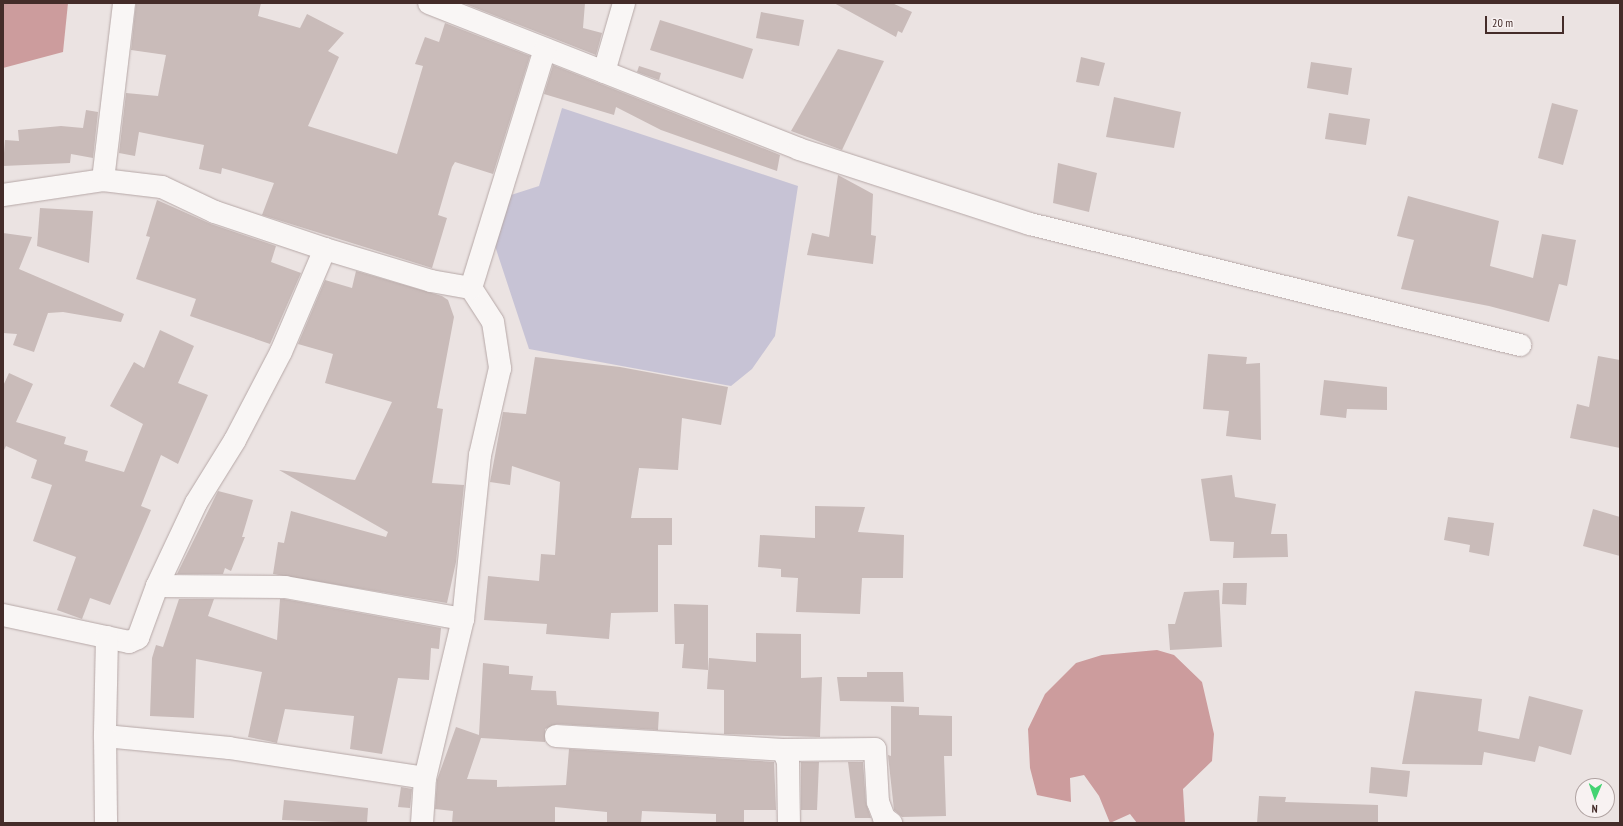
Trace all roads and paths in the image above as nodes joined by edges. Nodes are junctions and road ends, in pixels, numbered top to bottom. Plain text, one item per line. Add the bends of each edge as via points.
1 (124, 3) edge
2 (429, 3) edge
3 (624, 3) edge
4 (545, 49) junction
5 (604, 72) junction
6 (103, 180) junction
7 (3, 195) edge
8 (325, 249) junction
9 (471, 288) junction
10 (1520, 345) dead end
11 (157, 586) junction
12 (3, 615) edge
13 (463, 619) junction
14 (107, 637) junction
15 (105, 736) junction
16 (556, 736) dead end
17 (783, 750) junction
18 (425, 778) junction
19 (106, 823) edge
20 (422, 823) edge
21 (788, 823) edge
22 (891, 823) edge

1 - 6 street
2 - 4 street
3 - 5 street
4 - 5 street
4 - 9 street
5 - 10 street via 798,149 1030,224
6 - 7 street
6 - 8 street via 162,187 215,212
8 - 9 street via 431,281
8 - 11 street via 281,352 235,440 196,503
9 - 13 street via 493,322 500,368 480,455
11 - 13 street via 285,587
11 - 14 street via 138,638 129,642
12 - 14 street
13 - 18 street
14 - 15 street
15 - 18 street via 229,748
15 - 19 street
16 - 17 street
17 - 21 street via 788,762
17 - 22 street via 875,749 878,802 884,818
18 - 20 street

